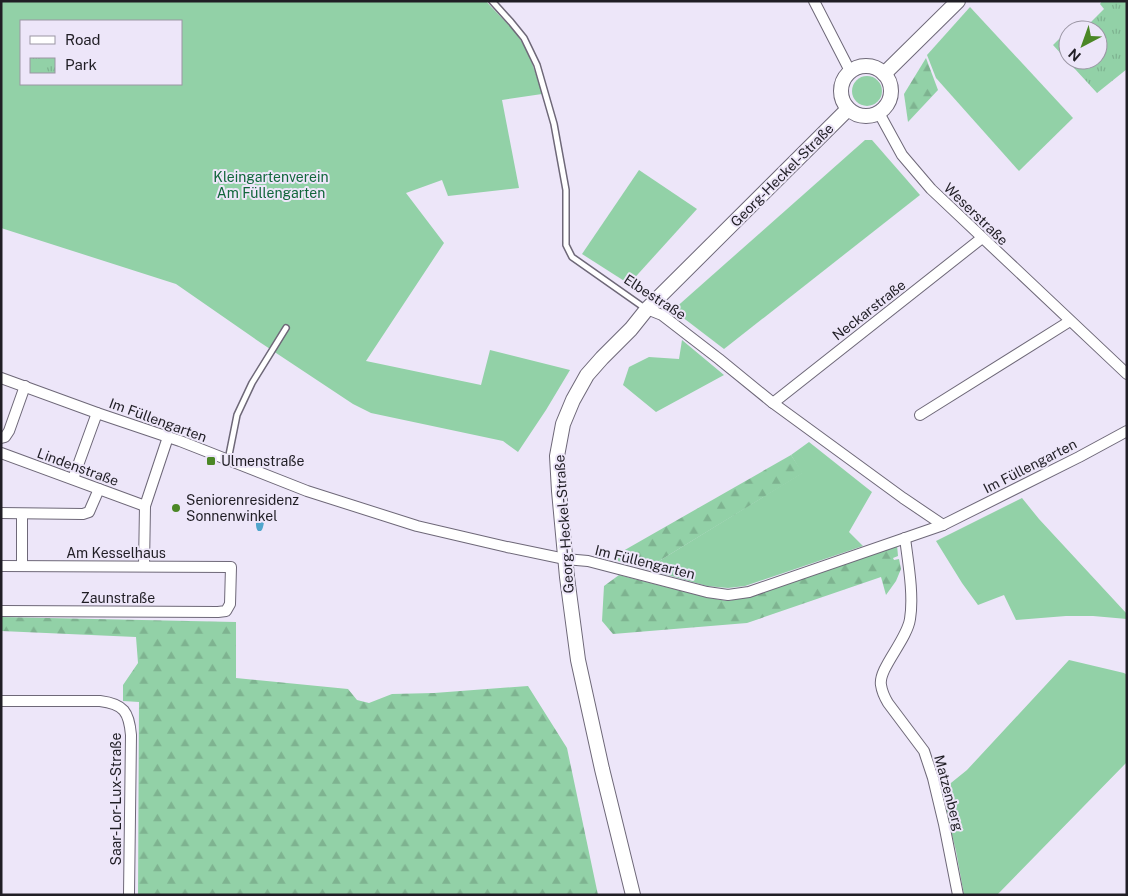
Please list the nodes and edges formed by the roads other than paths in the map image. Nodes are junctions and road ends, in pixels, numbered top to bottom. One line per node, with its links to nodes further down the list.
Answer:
1 (492, 1): 9 (lane, Elbestraße)
2 (814, 1): 4 (street)
3 (958, 1): 5 (street)
4 (850, 71): 5 (street); 6 (street)
5 (884, 74): 7 (street)
6 (848, 109): 7 (street); 9 (street, Georg-Heckel-Straße)
7 (879, 113): 8 (street, Weserstraße)
8 (982, 238): 10 (street, Weserstraße); 15 (street, Neckarstraße)
9 (647, 309): 15 (street, Elbestraße); 30 (street, Georg-Heckel-Straße)
10 (1070, 321): 12 (street, Weserstraße); 17 (street)
11 (286, 328): 22 (lane)
12 (1127, 374)
13 (1, 378): 14 (street, Im Füllengarten)
14 (25, 386): 16 (street, Im Füllengarten); 20 (street)
15 (773, 404): 28 (street, Elbestraße)
16 (97, 413): 19 (street, Im Füllengarten); 23 (street)
17 (920, 415)
18 (1127, 431): 28 (street, Im Füllengarten)
19 (168, 437): 22 (street, Im Füllengarten); 25 (street)
20 (1, 438)
21 (1, 453): 23 (street, Lindenstraße)
22 (228, 460): 30 (street, Im Füllengarten)
23 (73, 479): 24 (street, Lindenstraße)
24 (99, 488): 25 (street, Lindenstraße); 27 (street)
25 (145, 506): 33 (street)
26 (1, 513): 27 (street)
27 (22, 514): 32 (street)
28 (943, 526): 29 (street, Im Füllengarten)
29 (905, 538): 30 (street, Im Füllengarten); 39 (street, Matzenberg)
30 (565, 559): 38 (street, Georg-Heckel-Straße)
31 (1, 566): 32 (street, Am Kesselhaus)
32 (22, 566): 33 (street, Am Kesselhaus)
33 (144, 566): 34 (street, Am Kesselhaus)
34 (230, 604): 35 (street, Zaunstraße)
35 (1, 611)
36 (1, 702): 37 (street, Saar-Lor-Lux-Straße)
37 (129, 895)
38 (633, 895)
39 (958, 895)

